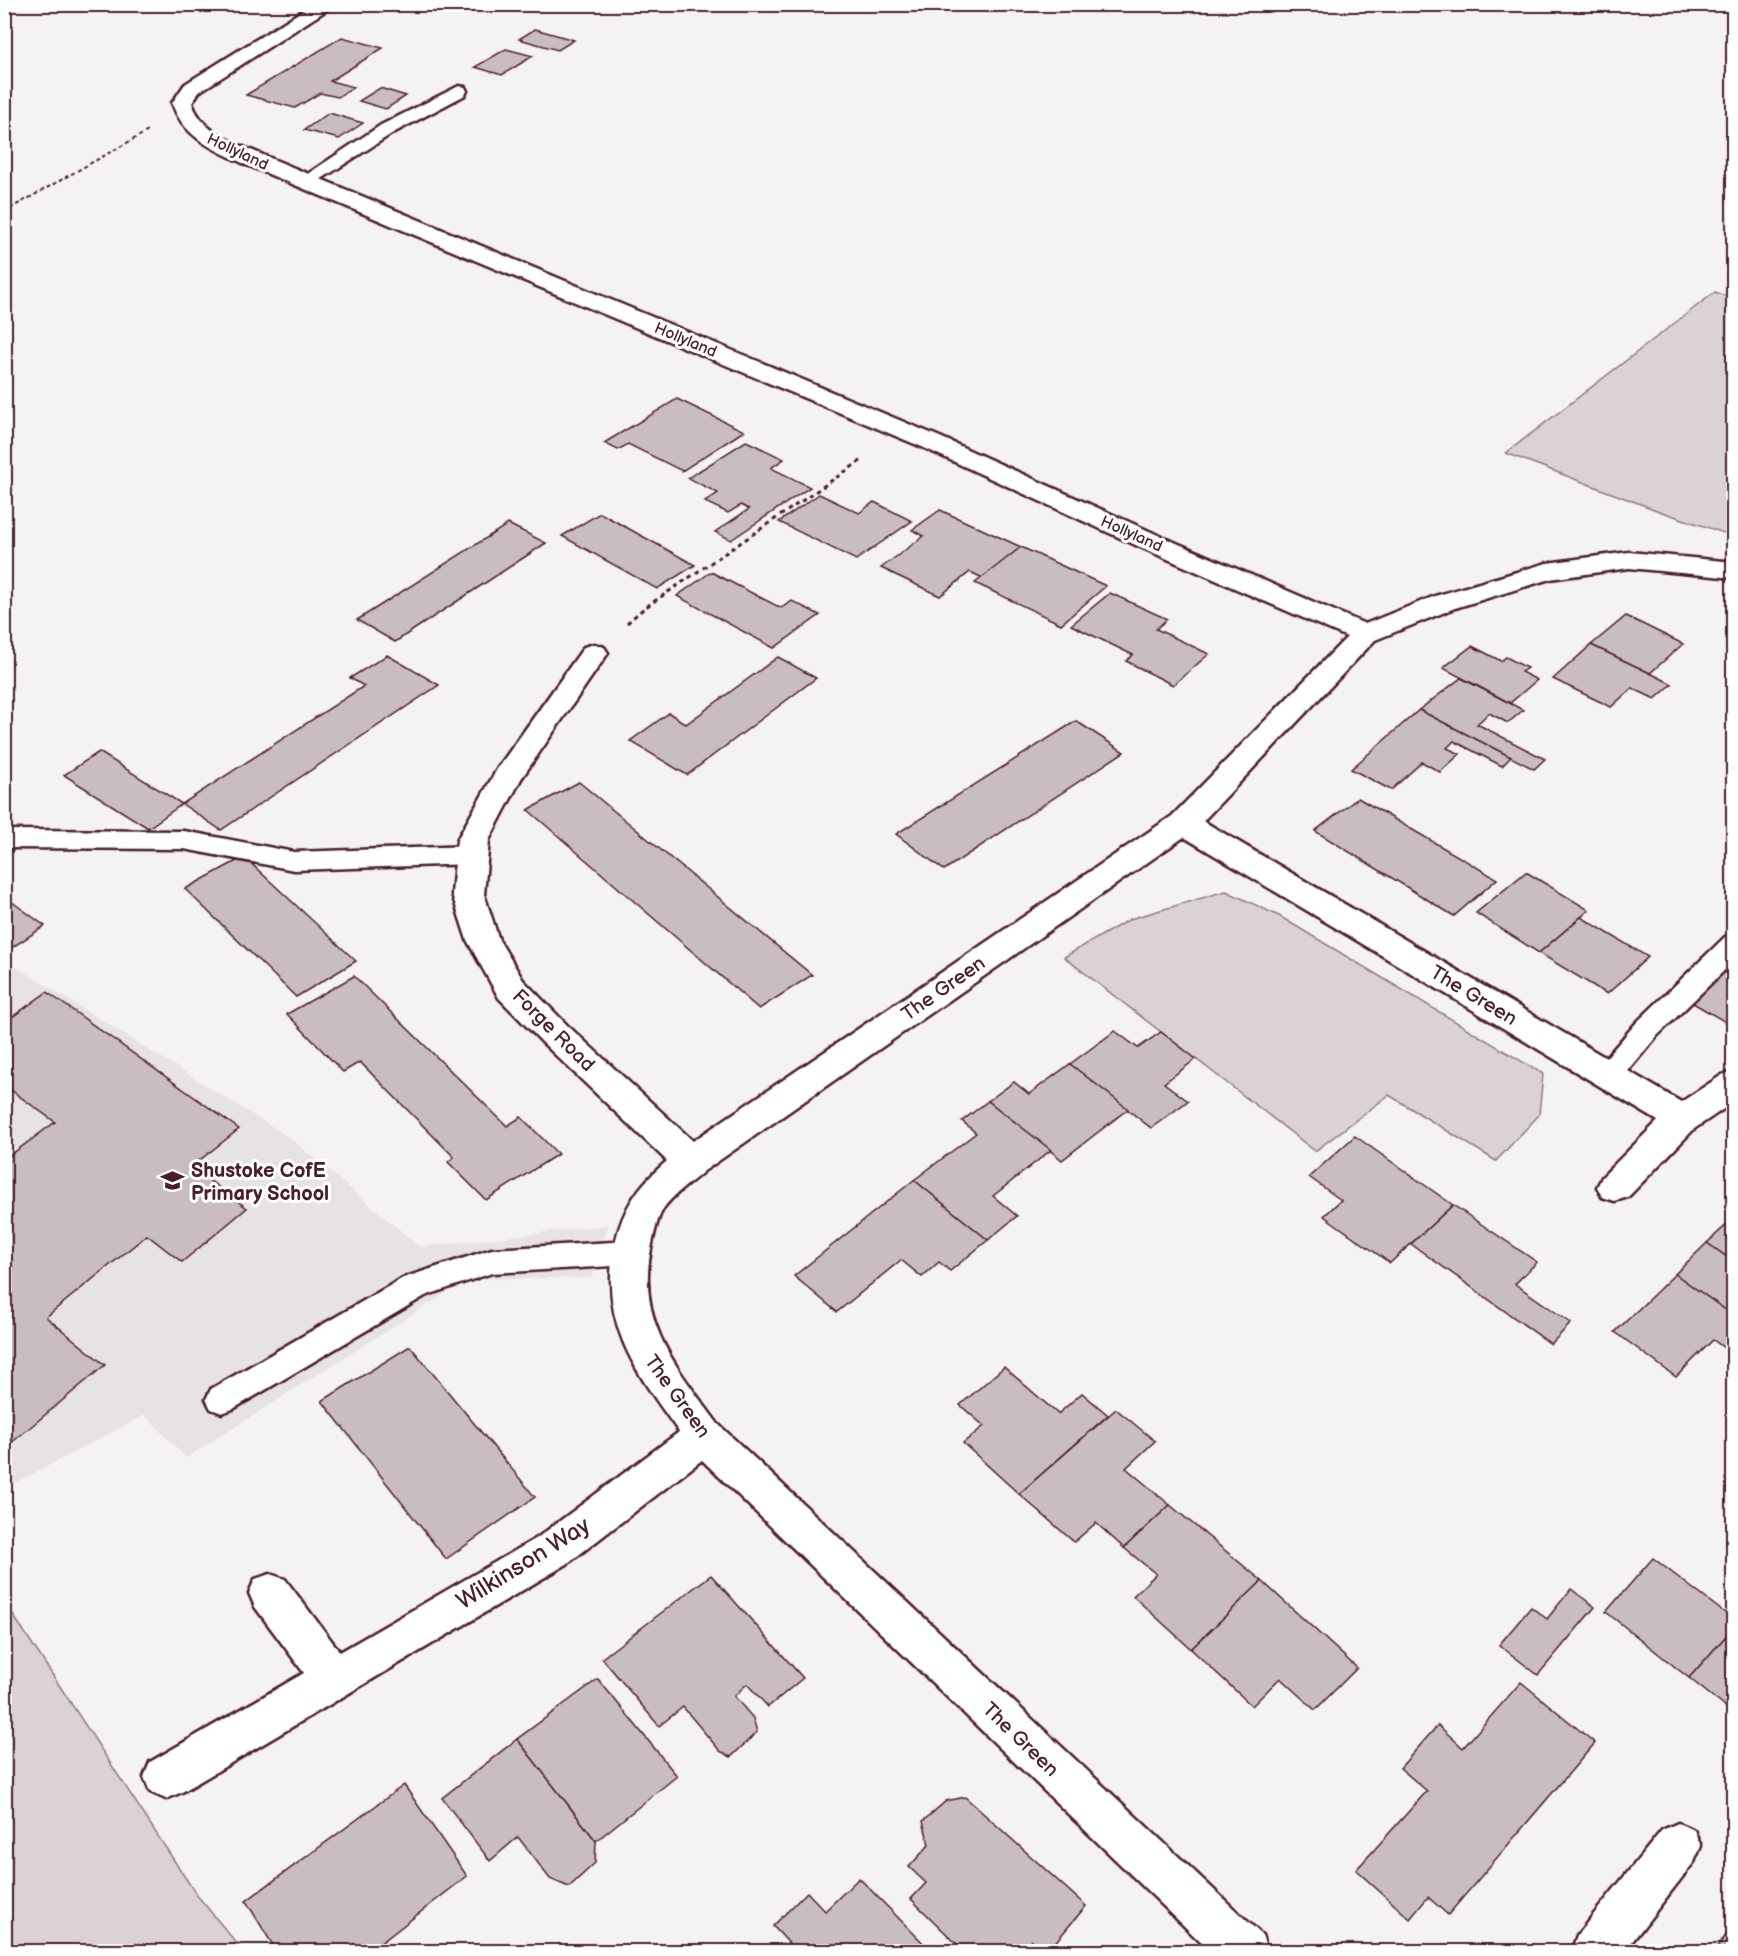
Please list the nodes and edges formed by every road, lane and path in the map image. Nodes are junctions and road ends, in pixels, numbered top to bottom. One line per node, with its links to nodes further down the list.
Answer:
1 (327, 4): 3 (street)
2 (459, 91): 4 (lane)
3 (184, 111): 4 (street, Hollyland); 5 (path)
4 (306, 180): 6 (street, Hollyland)
5 (4, 212)
6 (905, 431): 8 (street, Hollyland); 9 (path)
7 (1734, 570): 8 (street, The Green)
8 (1365, 634): 10 (street, The Green)
9 (594, 653): 12 (street, Forge Road)
10 (1183, 823): 14 (street, The Green); 17 (street, The Green)
11 (4, 839): 12 (lane)
12 (472, 855): 17 (street, Forge Road)
13 (1734, 944): 14 (lane)
14 (1608, 1075): 16 (street, The Green)
15 (1734, 1084): 16 (street)
16 (1682, 1119): 18 (street)
17 (692, 1161): 19 (street, The Green)
18 (1615, 1187)
19 (630, 1253): 20 (lane); 21 (street, The Green)
20 (222, 1399)
21 (704, 1436): 23 (street, Wilkinson Way); 26 (street, The Green)
22 (270, 1593): 23 (street)
23 (333, 1678): 24 (street, Wilkinson Way)
24 (166, 1777)
25 (1678, 1846): 27 (street)
26 (1236, 1949)
27 (1594, 1952)

